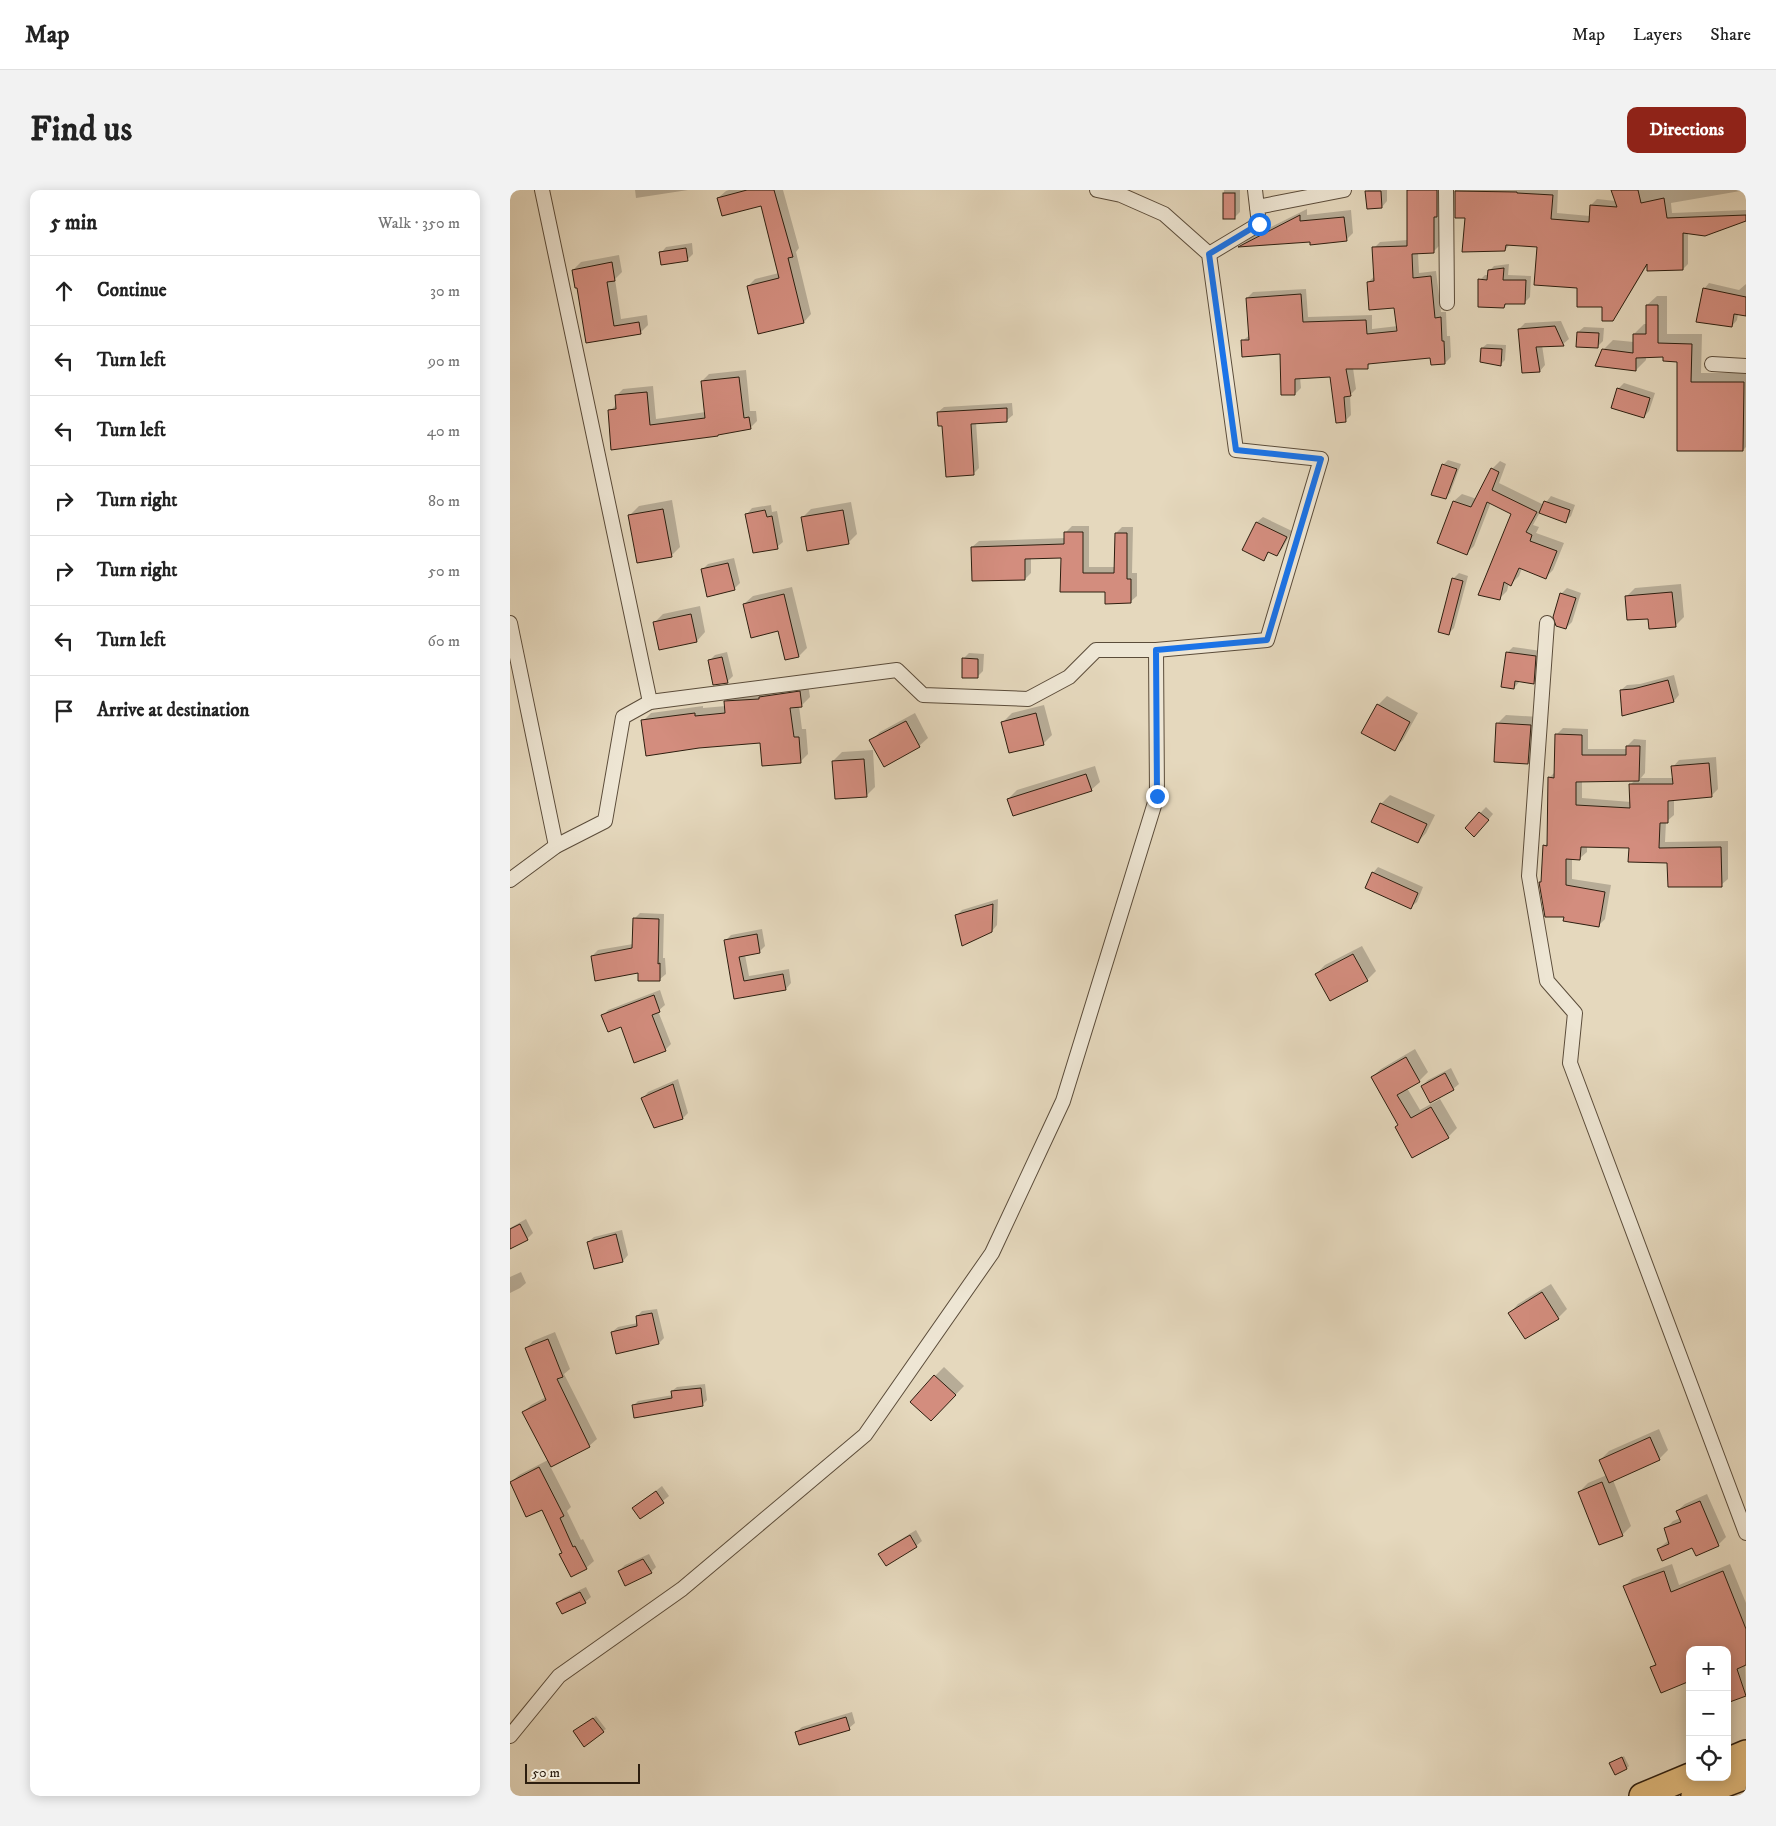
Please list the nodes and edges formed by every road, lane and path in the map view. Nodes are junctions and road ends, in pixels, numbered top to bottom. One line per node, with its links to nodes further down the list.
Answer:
1 (542, 190): 14 (street)
2 (1098, 190): 7 (street)
3 (1255, 190): 6 (street)
4 (1344, 190): 6 (street)
5 (1446, 190): 8 (street)
6 (1257, 206): 7 (street)
7 (1209, 254): 13 (street)
8 (1447, 303)
9 (1712, 364): 10 (street)
10 (1746, 366)
11 (510, 623): 15 (street)
12 (1547, 623): 17 (street)
13 (1156, 650): 14 (street); 18 (street)
14 (650, 702): 15 (street)
15 (556, 846): 16 (street)
16 (510, 880)
17 (1746, 1533)
18 (510, 1736)
19 (1746, 1753): 20 (highway)
20 (1731, 1759)
21 (1746, 1776): 24 (highway)
22 (1686, 1778): 23 (highway)
23 (1642, 1796)
24 (1694, 1796)

